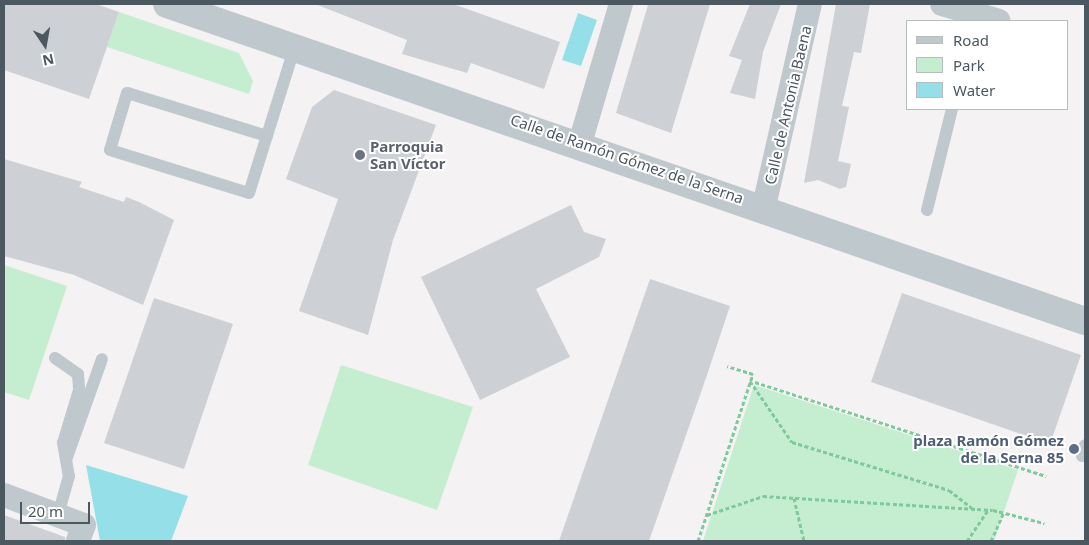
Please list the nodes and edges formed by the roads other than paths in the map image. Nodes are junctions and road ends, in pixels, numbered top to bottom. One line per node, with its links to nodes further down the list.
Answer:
1 (167, 4): 6 (street, Calle de Ramón Gómez de la Serna)
2 (621, 4): 9 (street)
3 (810, 4): 10 (street, Calle de Antonia Baena)
4 (942, 4): 5 (street)
5 (983, 15)
6 (295, 46): 8 (lane); 9 (street, Calle de Ramón Gómez de la Serna)
7 (952, 110): 11 (lane)
8 (266, 136): 8 (lane)
9 (580, 143): 10 (street, Calle de Ramón Gómez de la Serna)
10 (764, 206): 12 (street, Calle de Ramón Gómez de la Serna)
11 (927, 210)
12 (1085, 321)
13 (55, 358): 15 (lane)
14 (102, 359): 15 (lane)
15 (66, 462): 17 (lane)
16 (4, 496): 17 (street)
17 (58, 515): 18 (street)
18 (78, 541)

